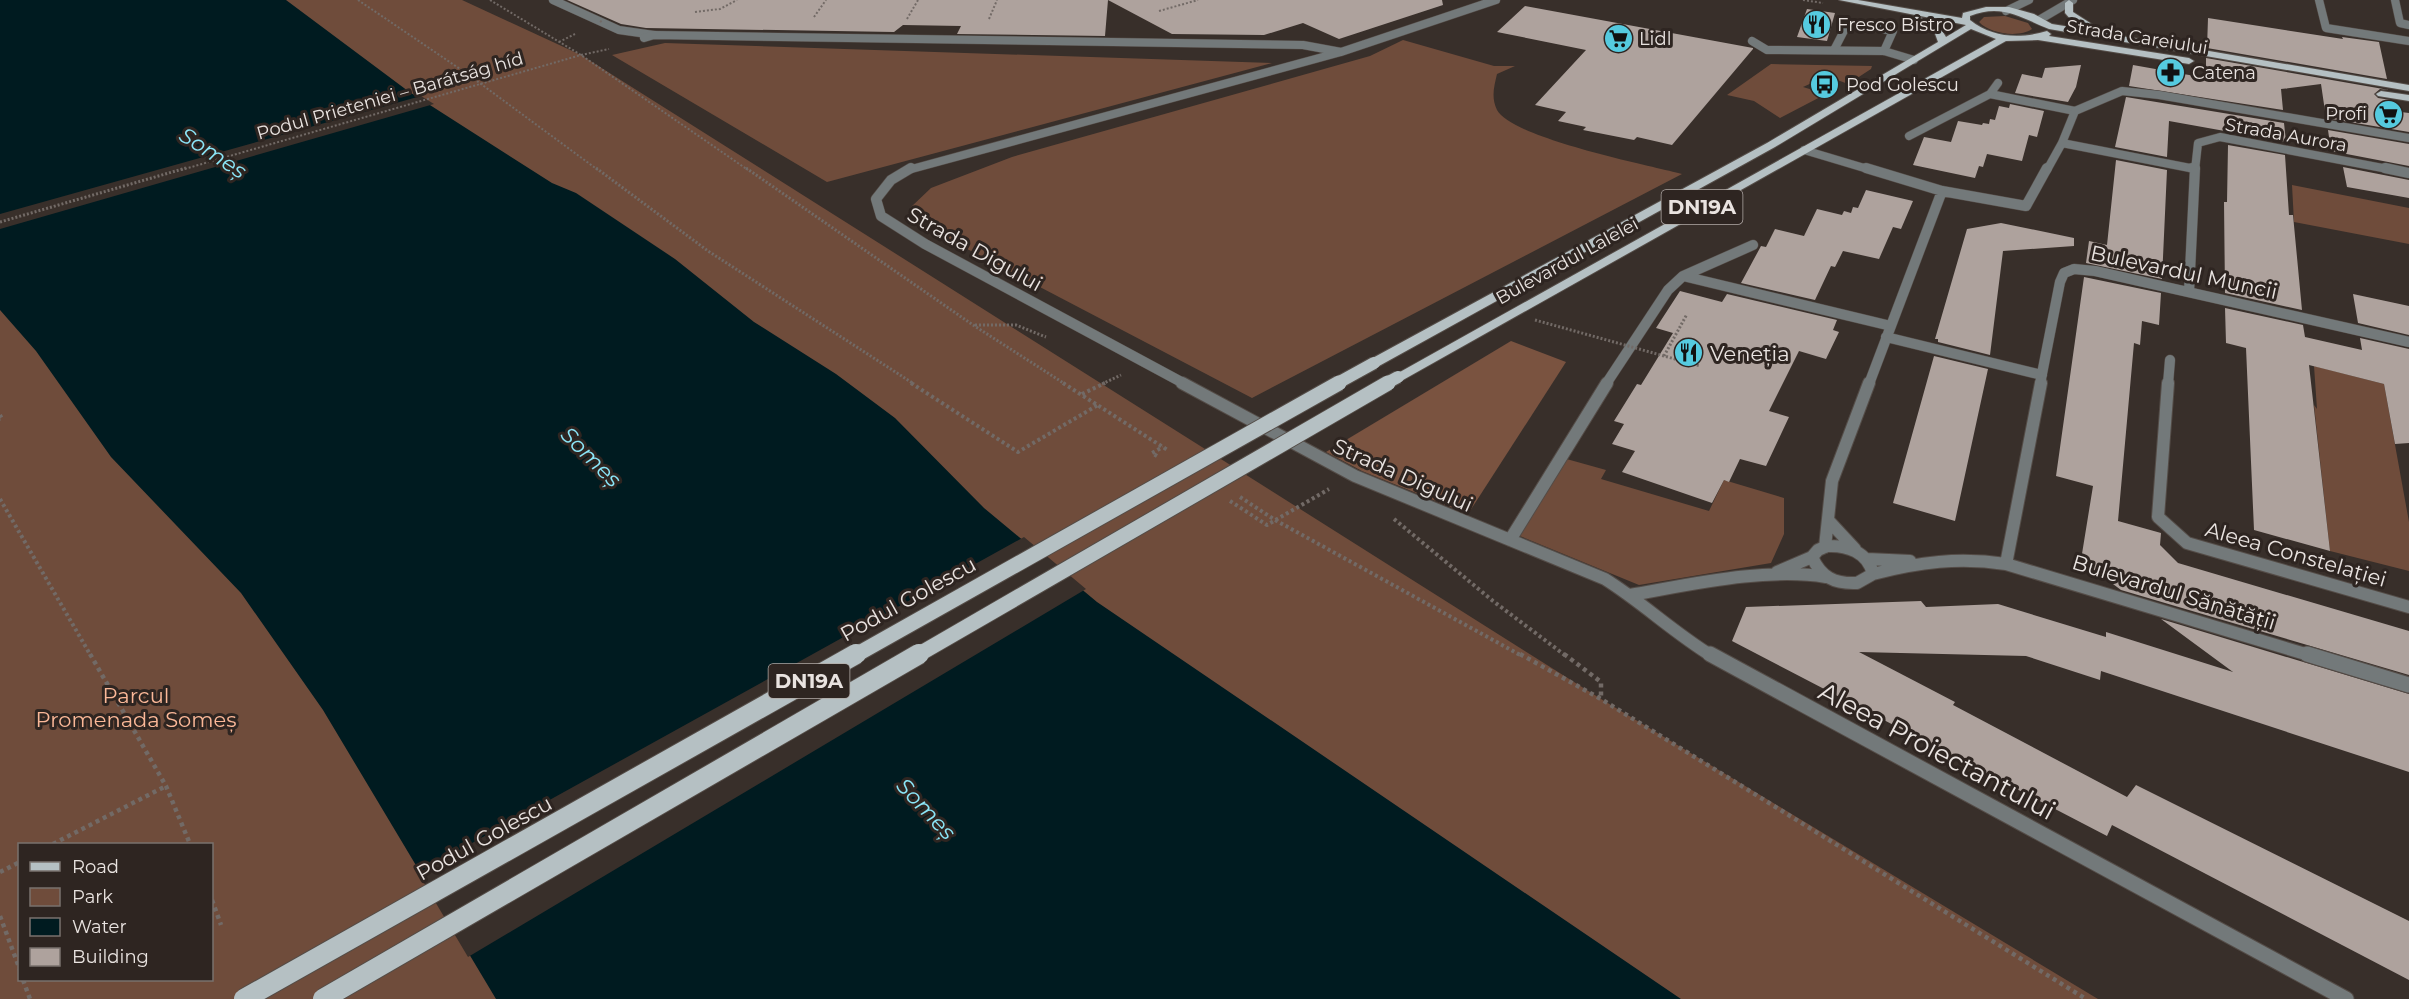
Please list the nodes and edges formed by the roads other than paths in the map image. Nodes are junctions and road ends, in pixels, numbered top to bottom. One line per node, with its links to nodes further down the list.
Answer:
1 (553, 0): 15 (street)
2 (1496, 0): 25 (street, Strada Digului)
3 (1843, 0): 8 (main road)
4 (2029, 0): 9 (street)
5 (2319, 0): 21 (street)
6 (2395, 0): 13 (street)
7 (2071, 1): 11 (street); 20 (main road)
8 (1887, 4): 10 (main road); 12 (main road); 22 (main road)
9 (2006, 11): 10 (main road); 11 (main road)
10 (1971, 12): 12 (main road)
11 (2039, 20): 14 (main road)
12 (1969, 24): 16 (main road, Strada Careiului); 22 (main road, Bulevardul Lalelei / DN19A)
13 (2409, 25)
14 (2049, 26): 18 (main road); 20 (main road, Strada Careiului)
15 (654, 35): 17 (street, Strada Digului); 25 (street, Strada Digului)
16 (2006, 37): 18 (main road, Strada Careiului); 37 (main road, Bulevardul Lalelei / DN19A)
17 (644, 38)
18 (2038, 38): 27 (main road, Strada Careiului)
19 (1752, 41): 23 (street)
20 (2133, 41): 30 (main road, Strada Careiului)
21 (2409, 41)
22 (1943, 42): 26 (main road, Bulevardul Lalelei / DN19A)
23 (1834, 50): 24 (street); 24 (street)
24 (1884, 51): 26 (street)
25 (1341, 52): 51 (street, Strada Digului)
26 (1914, 60): 48 (main road, Bulevardul Lalelei / DN19A)
27 (2205, 64)
28 (2261, 74): 32 (main road)
29 (1998, 83): 31 (street)
30 (2409, 88)
31 (1990, 94): 33 (street); 34 (street)
32 (2409, 98)
33 (2075, 111): 35 (street); 36 (street)
34 (1909, 136)
35 (2409, 138)
36 (2062, 144): 38 (street); 40 (street)
37 (1804, 150): 40 (street); 64 (main road, Bulevardul Lalelei / DN19A, bridge)
38 (2195, 169): 39 (street, Strada Aurora); 43 (street, Strada Aurora)
39 (2409, 173)
40 (1942, 191): 44 (street)
41 (1753, 244): 42 (street)
42 (1683, 276): 44 (street); 51 (street)
43 (2189, 292): 46 (street, Bulevardul Muncii); 49 (street, Bulevardul Muncii)
44 (1891, 326): 45 (street)
45 (1886, 337): 49 (street); 50 (street)
46 (2409, 342)
47 (2170, 360): 61 (street, Aleea Constelației)
48 (1374, 363): 63 (main road, Podul Golescu / DN19A, bridge)
49 (2042, 375): 56 (street, Bulevardul Muncii)
50 (1828, 520): 52 (street); 53 (street)
51 (1510, 540): 60 (street, Aleea Proiectantului)
52 (1825, 547): 53 (street, Bulevardul Sănătății); 54 (street)
53 (1862, 556): 55 (street, Bulevardul Sănătății); 58 (street)
54 (1812, 557): 57 (street); 59 (street)
55 (1923, 561): 56 (street, Bulevardul Sănătății); 58 (street, Bulevardul Sănătății)
56 (2006, 564): 62 (street, Bulevardul Sănătății)
57 (1773, 574): 59 (street); 60 (street)
58 (1873, 574): 59 (street, Bulevardul Sănătății)
59 (1826, 577)
60 (1630, 595): 65 (street, Aleea Proiectantului)
61 (2409, 607)
62 (2409, 685)
63 (244, 999)
64 (323, 999)
65 (2346, 999)

